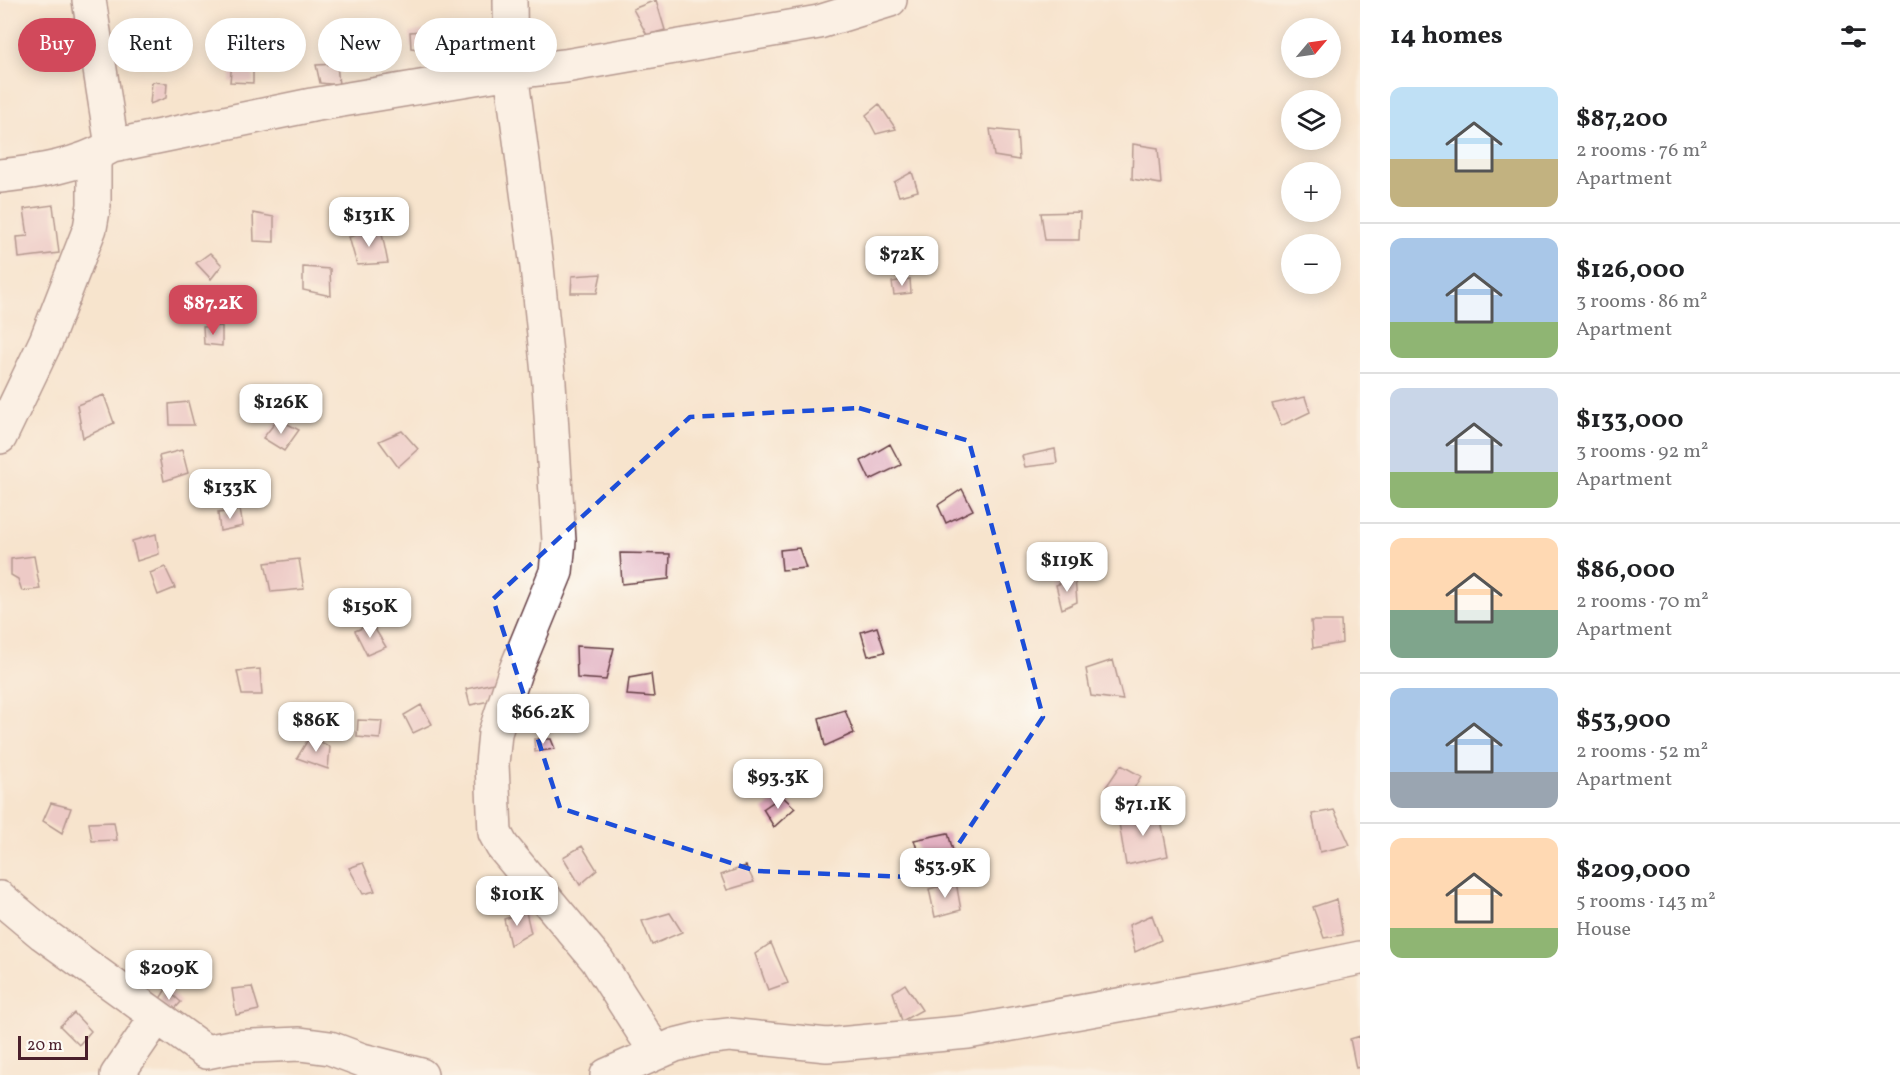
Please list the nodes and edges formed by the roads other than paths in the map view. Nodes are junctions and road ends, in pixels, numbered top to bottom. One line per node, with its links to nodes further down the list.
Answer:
1 (89, 0): 7 (street)
2 (510, 0): 4 (street)
3 (890, 0): 5 (street)
4 (510, 18)
5 (557, 66)
6 (511, 72): 7 (street); 13 (street)
7 (103, 152): 8 (street); 9 (street)
8 (0, 176)
9 (0, 437)
10 (0, 897): 12 (street)
11 (1360, 958): 13 (street)
12 (157, 1017): 14 (street); 15 (street)
13 (656, 1053): 17 (street)
14 (216, 1064): 16 (street)
15 (117, 1075)
16 (421, 1075)
17 (608, 1075)

